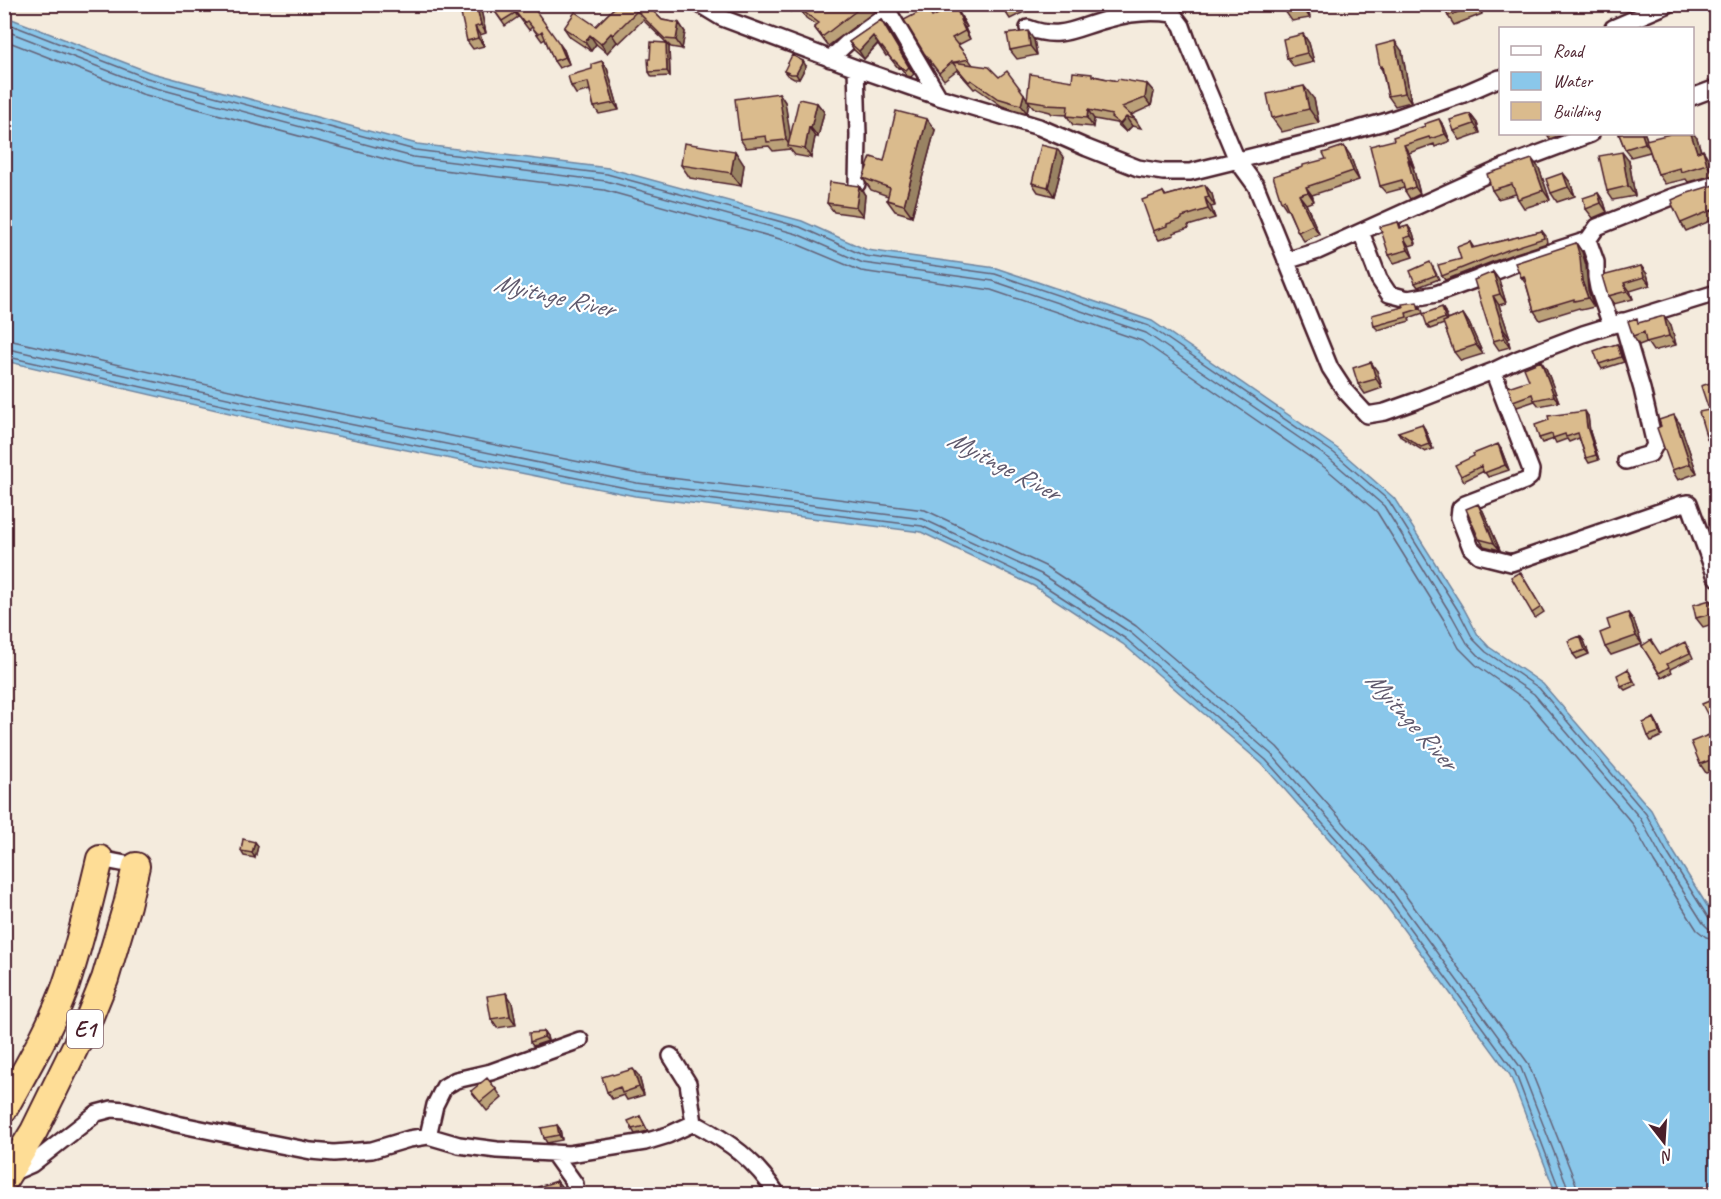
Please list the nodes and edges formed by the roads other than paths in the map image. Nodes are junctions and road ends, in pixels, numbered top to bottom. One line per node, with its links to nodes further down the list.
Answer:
1 (699, 4): 6 (street)
2 (1669, 4): 4 (street)
3 (886, 9): 6 (street); 11 (street)
4 (1615, 27)
5 (1028, 28): 13 (street)
6 (830, 58): 7 (street)
7 (856, 68): 11 (street); 14 (street)
8 (1499, 78): 13 (street)
9 (1716, 88): 10 (street)
10 (1694, 96)
11 (939, 97): 13 (street)
12 (1588, 135): 16 (street)
13 (1237, 160): 18 (street)
14 (857, 184)
15 (1716, 184): 17 (street)
16 (1361, 232): 17 (street); 18 (street)
17 (1588, 240): 20 (street)
18 (1286, 261): 21 (street)
19 (1716, 293): 20 (street)
20 (1616, 323): 21 (street); 22 (street)
21 (1493, 371): 23 (street)
22 (1626, 461)
23 (1716, 577)
24 (100, 860): 25 (street); 28 (highway, E1)
25 (136, 866): 32 (highway, E1)
26 (580, 1040): 30 (street)
27 (671, 1056): 29 (street)
28 (4, 1109)
29 (694, 1123): 31 (street); 34 (street)
30 (428, 1136): 31 (street); 32 (street)
31 (553, 1153): 33 (street)
32 (5, 1178)
33 (573, 1194)
34 (777, 1194)

